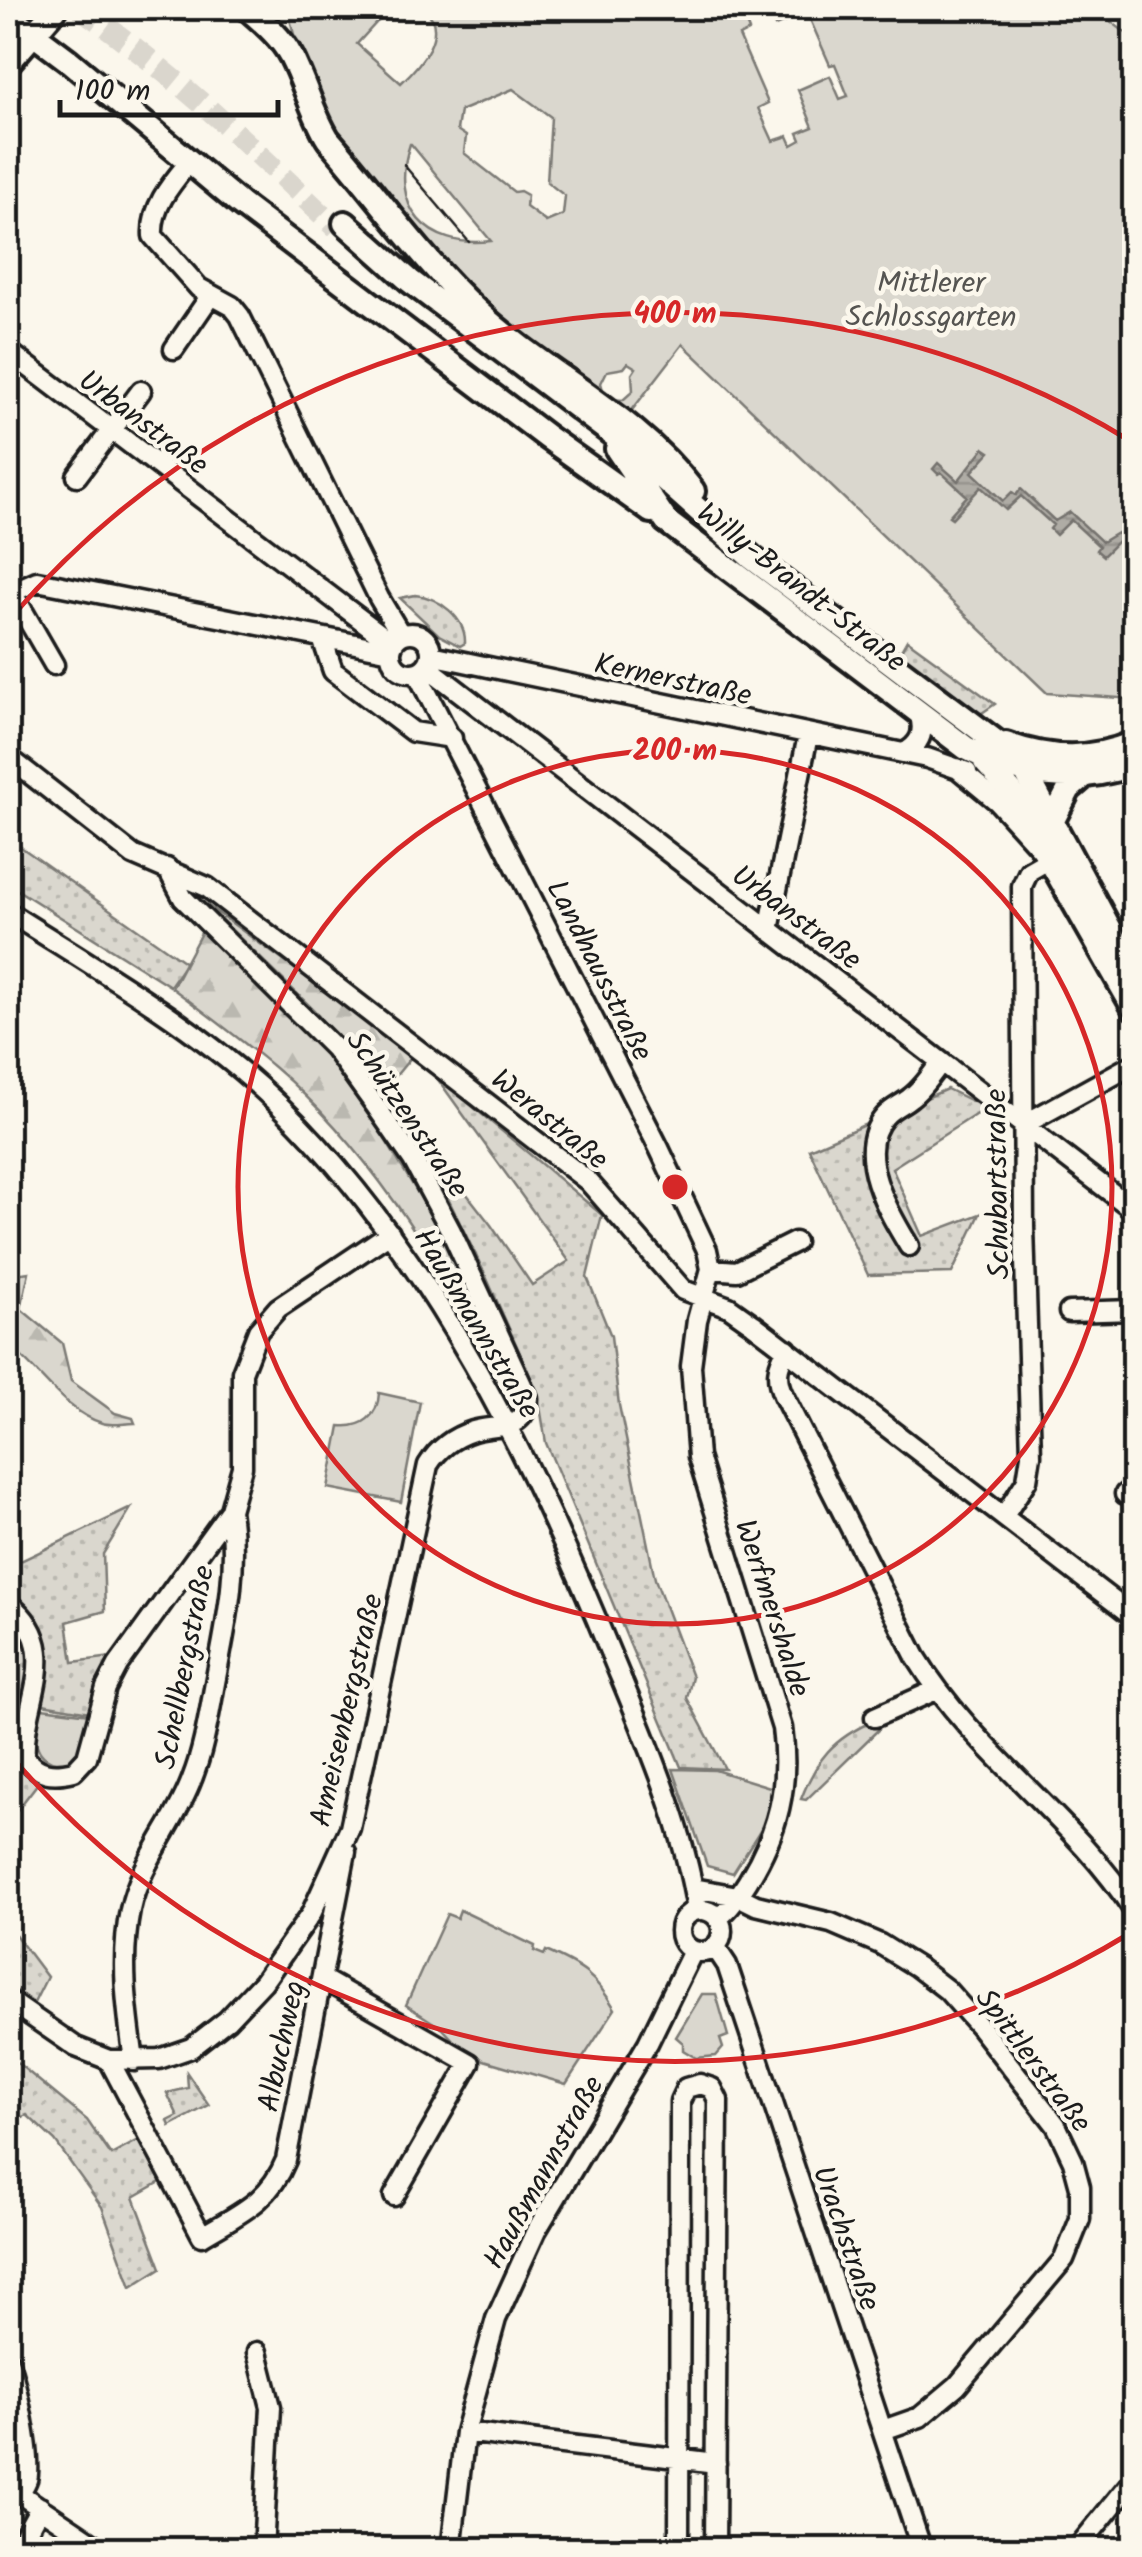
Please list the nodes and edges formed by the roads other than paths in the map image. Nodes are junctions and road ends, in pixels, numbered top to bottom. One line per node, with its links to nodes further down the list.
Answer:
1 (246, 8): 10 (main road)
2 (54, 9): 3 (main road); 5 (main road)
3 (22, 21): 4 (main road); 5 (main road)
4 (11, 59): 5 (main road)
5 (68, 60): 6 (main road)
6 (190, 161): 7 (street); 15 (main road)
7 (211, 295): 8 (street); 19 (street)
8 (174, 348)
9 (8, 351): 13 (street, Urbanstraße)
10 (528, 352): 12 (main road); 16 (main road)
11 (142, 391): 13 (street)
12 (565, 400): 15 (main road, Willy-Brandt-Straße); 16 (main road, Willy-Brandt-Straße)
13 (110, 432): 14 (street); 19 (street, Urbanstraße)
14 (77, 476)
15 (666, 522): 22 (main road, Willy-Brandt-Straße)
16 (725, 534): 25 (main road, Willy-Brandt-Straße)
17 (10, 593): 18 (street); 20 (street)
18 (322, 638): 19 (street); 24 (street)
19 (395, 643): 21 (street); 21 (street)
20 (54, 665)
21 (425, 665): 23 (street, Kernerstraße); 24 (street, Landhausstraße); 36 (street, Urbanstraße)
22 (920, 716): 27 (street); 29 (main road, Willy-Brandt-Straße)
23 (808, 734): 27 (street, Kernerstraße); 36 (street)
24 (452, 738): 47 (street, Landhausstraße)
25 (993, 738): 26 (main road); 32 (main road)
26 (1134, 743)
27 (904, 753): 29 (street, Kernerstraße)
28 (8, 757): 34 (street, Werastraße)
29 (962, 758): 32 (main road, Willy-Brandt-Straße); 33 (street, Kernerstraße)
30 (1134, 764): 31 (main road)
31 (1084, 777): 32 (main road); 33 (main road)
32 (1018, 782): 33 (main road); 33 (main road)
33 (1050, 835): 37 (main road); 39 (main road); 42 (street, Schubartstraße)
34 (167, 868): 48 (street, Werastraße); 52 (street, Schützenstraße)
35 (8, 912): 44 (street, Haußmannstraße)
36 (769, 930): 40 (street, Urbanstraße)
37 (1127, 940): 38 (main road)
38 (1134, 974)
39 (1134, 1008)
40 (942, 1062): 42 (street, Urbanstraße); 46 (street)
41 (1134, 1064): 42 (street)
42 (1024, 1125): 43 (street, Urbanstraße); 54 (street, Schubartstraße)
43 (1134, 1210)
44 (390, 1233): 52 (street, Haußmannstraße); 53 (street)
45 (795, 1242): 47 (street)
46 (909, 1246)
47 (711, 1268): 48 (street)
48 (703, 1299): 51 (street, Werastraße); 61 (street, Werfmershalde)
49 (1134, 1310): 50 (street)
50 (1068, 1312)
51 (787, 1349): 54 (street, Werastraße); 57 (street)
52 (510, 1426): 59 (street, Ameisenbergstraße); 60 (street, Haußmannstraße)
53 (230, 1510): 55 (street); 70 (street, Schellbergstraße)
54 (1004, 1516): 56 (street, Werastraße)
55 (8, 1602)
56 (1134, 1617)
57 (936, 1690): 58 (street); 63 (street)
58 (876, 1717)
59 (350, 1828): 67 (street, Albuchweg); 70 (street, Ameisenbergstraße)
60 (692, 1888): 61 (street, Spittlerstraße); 62 (street, Haußmannstraße)
61 (738, 1896): 64 (street, Werfmershalde); 76 (street, Spittlerstraße)
62 (697, 1910): 64 (street); 66 (street)
63 (1134, 1911)
64 (718, 1918): 65 (street)
65 (715, 1947): 66 (street); 76 (street, Urachstraße)
66 (692, 1950): 77 (street, Haußmannstraße)
67 (324, 1980): 69 (street, Albuchweg); 71 (street)
68 (8, 2000): 69 (street, Ameisenbergstraße)
69 (109, 2060): 70 (street, Ameisenbergstraße)
70 (134, 2060)
71 (394, 2196)
72 (681, 2274): 73 (street); 73 (street); 78 (street)
73 (716, 2274): 79 (street)
74 (257, 2352): 85 (street)
75 (8, 2360): 81 (street)
76 (883, 2430): 89 (street, Urachstraße)
77 (465, 2432): 78 (street); 86 (street, Haußmannstraße)
78 (680, 2459): 79 (street); 87 (street)
79 (716, 2462): 88 (street)
80 (1133, 2482): 90 (street)
81 (13, 2490): 82 (street)
82 (40, 2507): 83 (street); 84 (street)
83 (25, 2550)
84 (102, 2550)
85 (263, 2550)
86 (452, 2550)
87 (680, 2550)
88 (715, 2550)
89 (922, 2550)
90 (1076, 2550)

